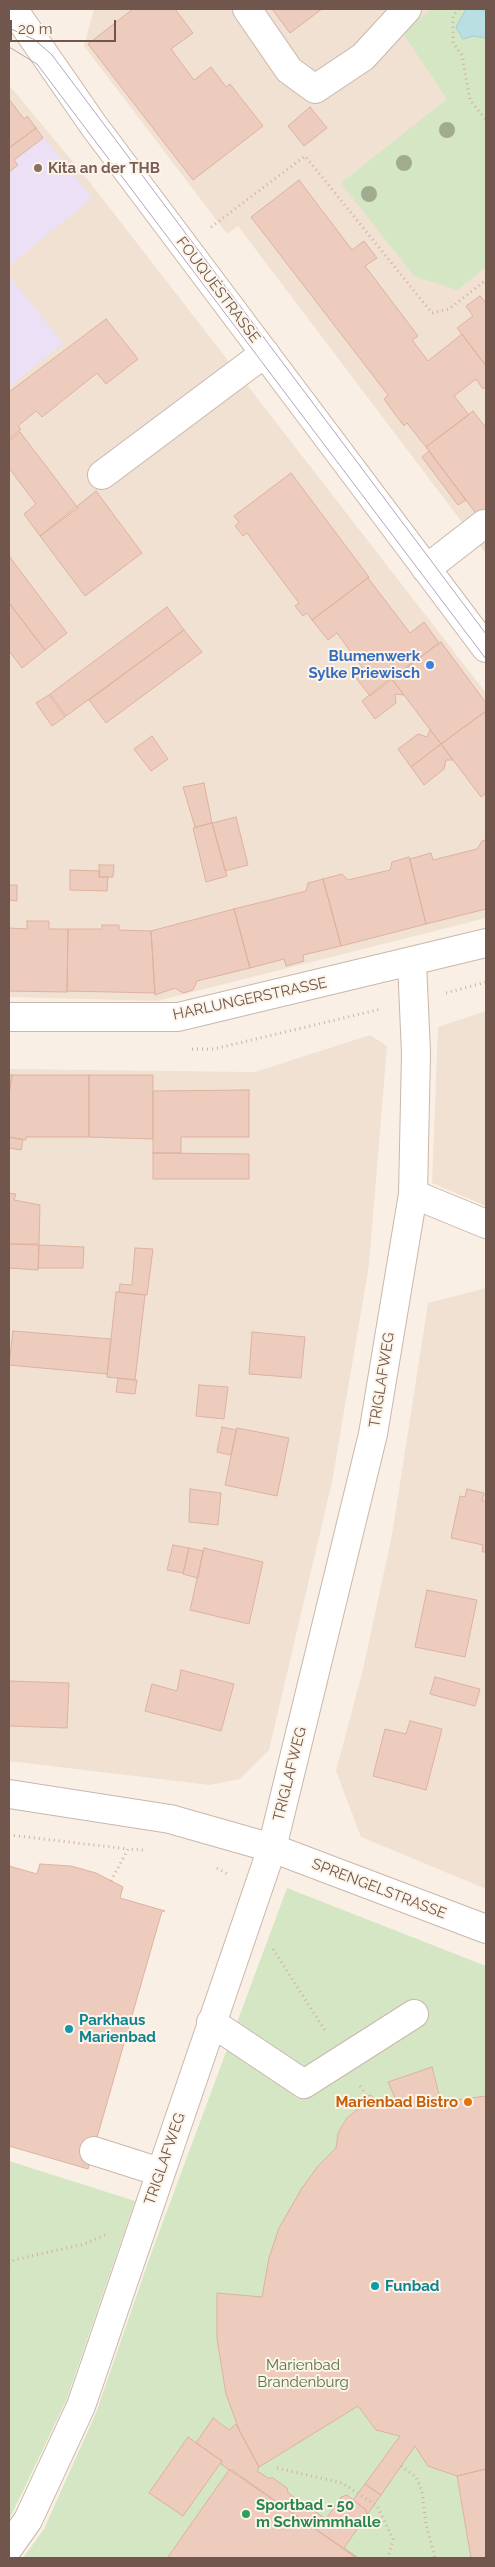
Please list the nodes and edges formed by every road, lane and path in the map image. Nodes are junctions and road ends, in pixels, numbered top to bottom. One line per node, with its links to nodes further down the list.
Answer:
1 (13, 9): 6 (street, FOUQUÉSTRASSE)
2 (247, 9): 3 (street)
3 (408, 9)
4 (459, 9): 5 (path)
5 (486, 120)
6 (185, 247): 7 (path); 8 (street, FOUQUÉSTRASSE)
7 (486, 280)
8 (265, 353): 9 (street); 11 (street, FOUQUÉSTRASSE)
9 (102, 476)
10 (484, 524): 11 (street)
11 (426, 569): 12 (street, FOUQUÉSTRASSE)
12 (486, 648)
13 (486, 943): 14 (street, HARLUNGERSTRASSE)
14 (412, 962): 16 (street, TRIGLAFWEG); 17 (street, HARLUNGERSTRASSE)
15 (486, 982): 16 (path)
16 (414, 1001): 18 (street, TRIGLAFWEG)
17 (9, 1016)
18 (413, 1194): 19 (street); 22 (street, TRIGLAFWEG)
19 (486, 1224)
20 (9, 1794): 22 (street, SPRENGELSTRASSE)
21 (9, 1835): 23 (path)
22 (272, 1848): 24 (street, SPRENGELSTRASSE); 26 (street, TRIGLAFWEG)
23 (128, 1849)
24 (486, 1929)
25 (414, 2014): 26 (street)
26 (211, 2022): 28 (street, TRIGLAFWEG)
27 (94, 2151): 28 (street)
28 (160, 2172): 29 (street, TRIGLAFWEG)
29 (144, 2216): 30 (path); 33 (street, TRIGLAFWEG)
30 (9, 2264)
31 (401, 2466): 35 (path)
32 (277, 2468): 34 (path)
33 (9, 2547)
34 (388, 2558)
35 (435, 2558)

